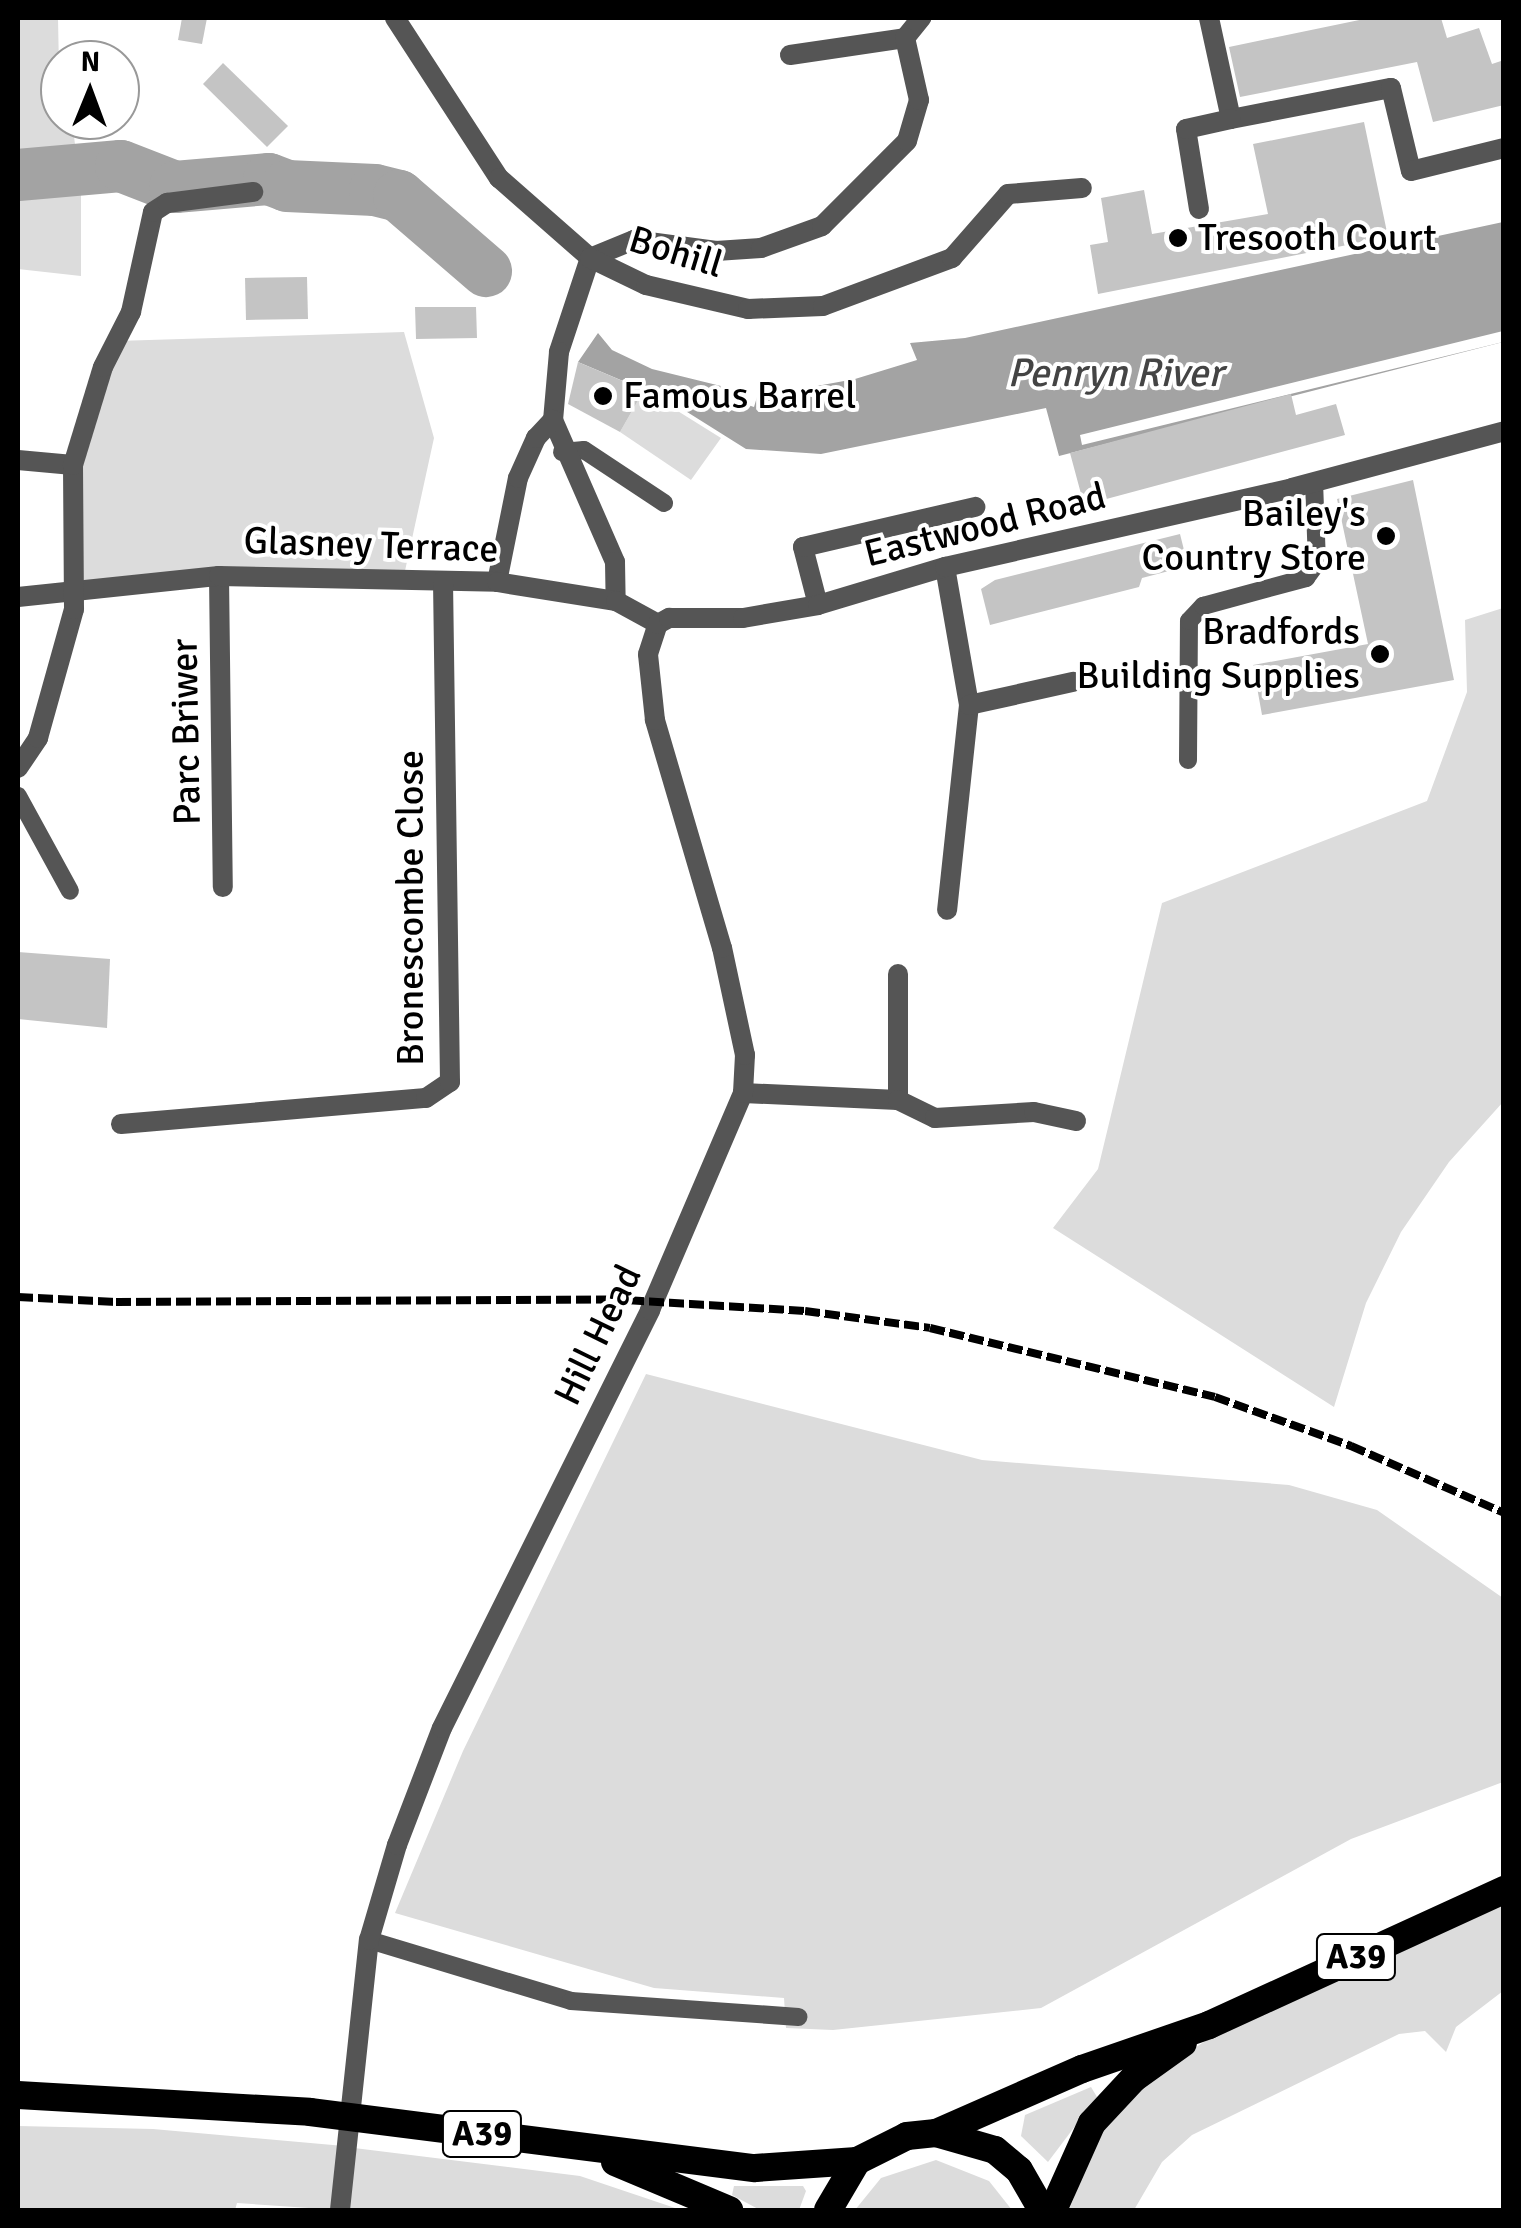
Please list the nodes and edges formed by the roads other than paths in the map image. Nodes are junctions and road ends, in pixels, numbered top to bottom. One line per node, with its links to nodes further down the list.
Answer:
1 (395, 18): 11 (street)
2 (920, 18): 4 (street)
3 (1209, 18): 6 (street)
4 (904, 38): 5 (street); 11 (street, Bohill)
5 (790, 55)
6 (1231, 119): 7 (street); 10 (street)
7 (1504, 148)
8 (1082, 188): 11 (street, Bohill)
9 (253, 192): 16 (street)
10 (1198, 209)
11 (590, 258): 12 (street)
12 (553, 420): 14 (street); 23 (street)
13 (1504, 431): 17 (street, Eastwood Road)
14 (562, 452): 18 (lane); 26 (street)
15 (18, 460): 16 (street)
16 (73, 466): 24 (street)
17 (1314, 482): 20 (street, Eastwood Road); 31 (lane)
18 (664, 503)
19 (974, 507): 27 (street)
20 (945, 567): 27 (street, Eastwood Road); 30 (street)
21 (219, 576): 22 (street, Glasney Terrace); 24 (street, Glasney Terrace); 34 (street, Parc Briwer)
22 (443, 582): 23 (street, Glasney Terrace); 41 (street, Bronescombe Close)
23 (497, 582): 26 (street, Glasney Terrace)
24 (75, 592): 25 (street, Glasney Terrace); 32 (street)
25 (18, 597)
26 (616, 601): 28 (street, Glasney Terrace)
27 (818, 605): 28 (street, Eastwood Road)
28 (658, 624): 38 (street, Hill Head)
29 (1074, 682): 30 (street)
30 (969, 705): 36 (street)
31 (1188, 760)
32 (18, 768)
33 (18, 796): 35 (lane)
34 (223, 887)
35 (70, 891)
36 (946, 910)
37 (898, 974): 39 (street)
38 (743, 1093): 39 (street); 43 (street, Hill Head)
39 (898, 1100): 40 (street)
40 (1076, 1121)
41 (120, 1124)
42 (1504, 1890): 45 (highway, A39)
43 (369, 1940): 44 (lane); 50 (street, Hill Head)
44 (798, 2017)
45 (1209, 2025): 47 (highway, A39); 54 (highway, A39)
46 (25, 2094): 48 (highway, A39)
47 (936, 2133): 49 (highway, A39); 53 (highway)
48 (577, 2147): 49 (highway, A39); 51 (highway, A39)
49 (857, 2161): 52 (highway)
50 (340, 2210)
51 (729, 2210)
52 (828, 2210)
53 (1042, 2210)
54 (1053, 2210)

